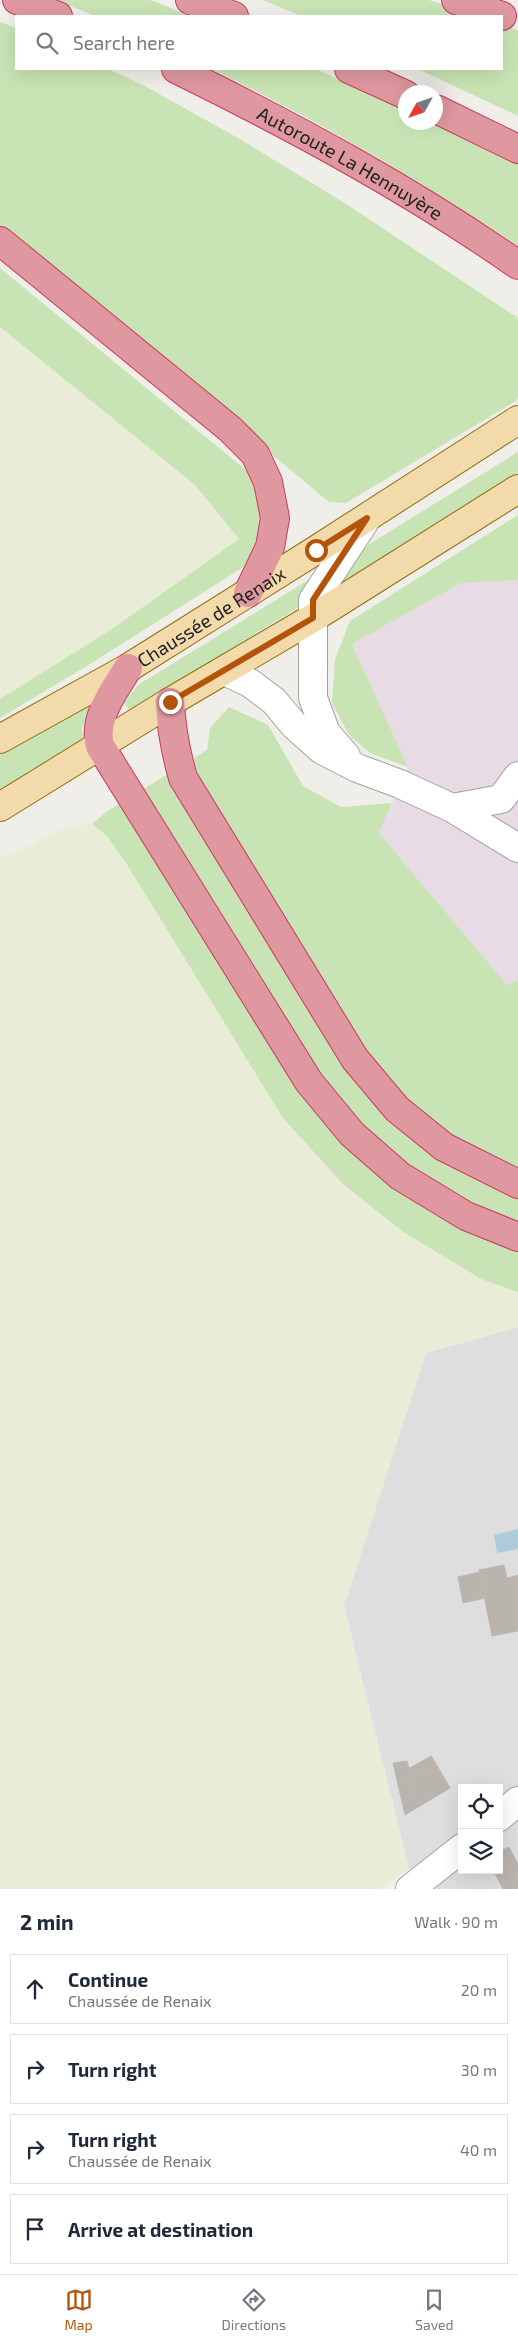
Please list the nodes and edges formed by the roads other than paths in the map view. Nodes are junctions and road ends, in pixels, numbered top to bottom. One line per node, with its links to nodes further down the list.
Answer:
1 (17, 0): 4 (highway)
2 (190, 0): 5 (highway)
3 (456, 0): 6 (highway)
4 (55, 15)
5 (231, 15)
6 (499, 15)
7 (503, 16): 8 (highway)
8 (518, 23)
9 (178, 70): 15 (highway, Autoroute La Hennuyère)
10 (351, 70): 11 (highway)
11 (398, 91)
12 (443, 113): 13 (highway)
13 (518, 149)
14 (0, 241): 19 (highway)
15 (518, 265)
16 (518, 420): 18 (main road, Chaussée de Renaix)
17 (518, 489): 20 (main road)
18 (367, 518): 19 (main road, Chaussée de Renaix); 20 (street)
19 (248, 593): 21 (main road, Chaussée de Renaix)
20 (313, 618): 22 (main road); 26 (street)
21 (128, 668): 24 (main road, Chaussée de Renaix); 25 (highway)
22 (224, 671): 23 (main road); 26 (street)
23 (170, 702): 25 (main road); 31 (highway)
24 (0, 740)
25 (100, 746): 28 (main road); 32 (highway)
26 (356, 768): 29 (street)
27 (518, 776): 29 (street)
28 (0, 807)
29 (452, 808): 30 (street)
30 (518, 848)
31 (518, 1184)
32 (518, 1237)
33 (518, 1801): 34 (street)
34 (503, 1813)
35 (458, 1851): 36 (street)
36 (410, 1889)

